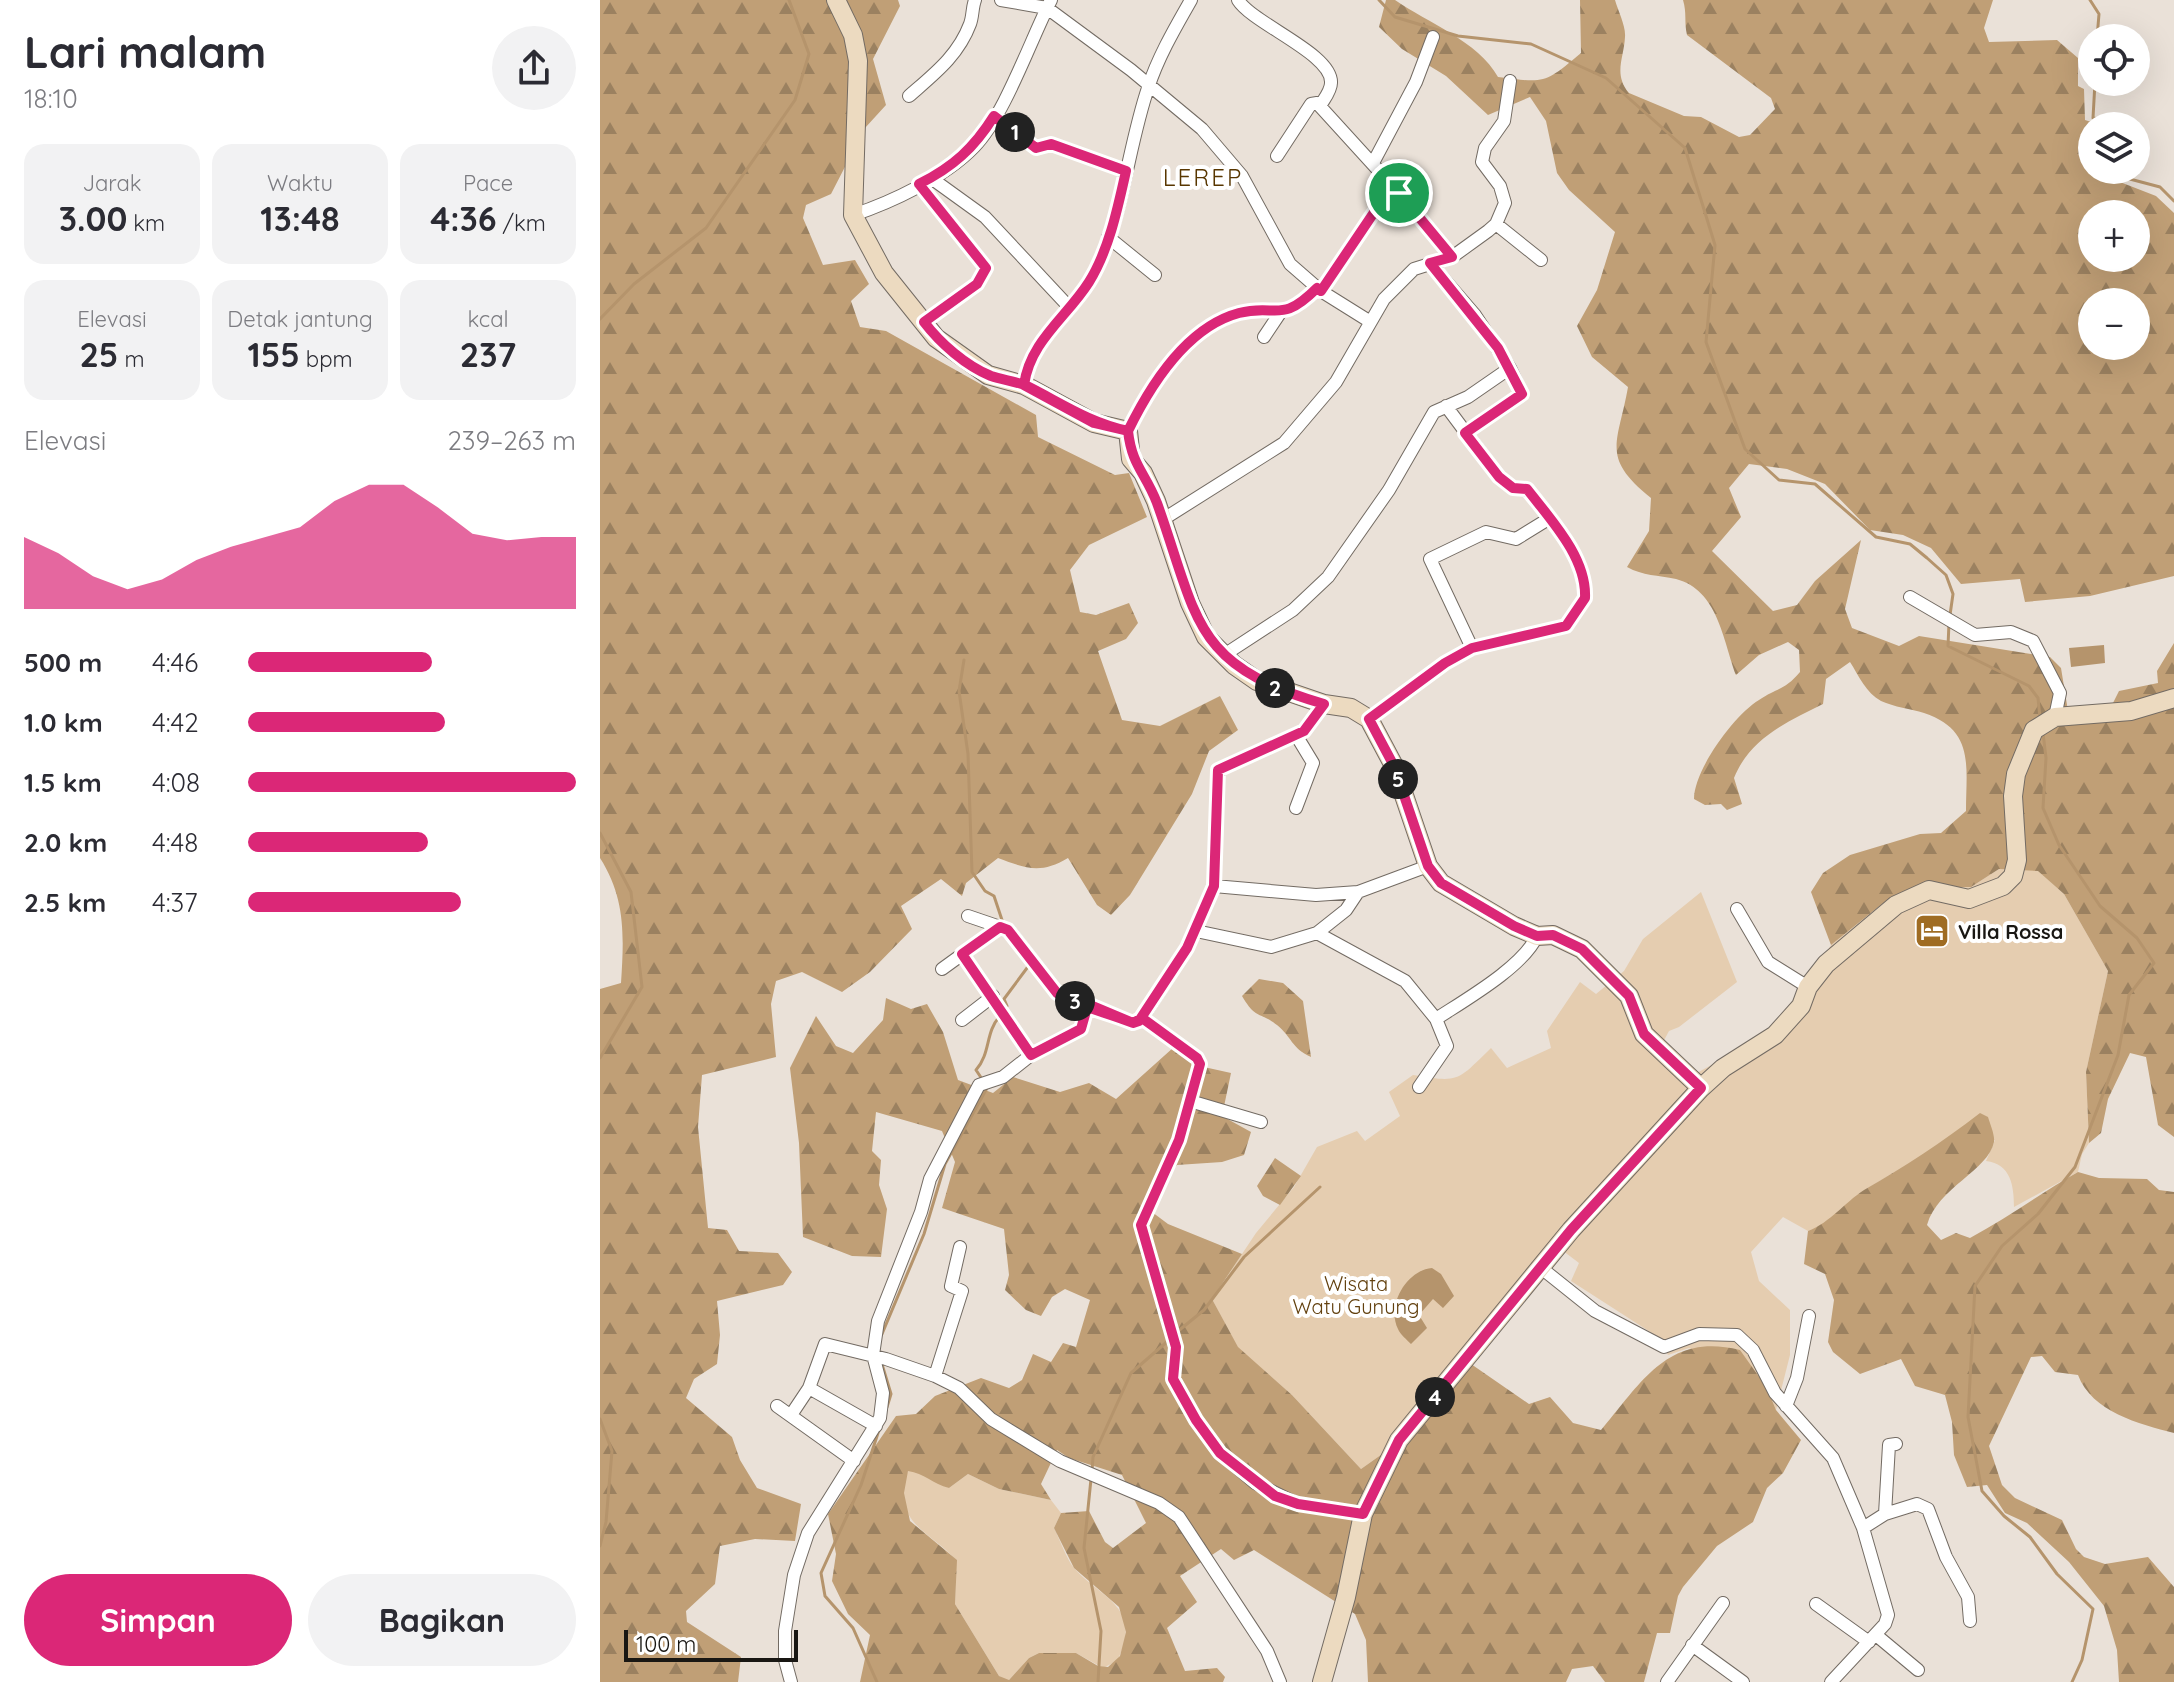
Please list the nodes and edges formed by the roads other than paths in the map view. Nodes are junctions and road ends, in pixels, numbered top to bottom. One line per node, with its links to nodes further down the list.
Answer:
1 (836, 0): 18 (street)
2 (975, 0): 10 (street)
3 (1001, 0): 6 (street)
4 (1191, 0): 9 (street)
5 (1238, 0): 11 (street)
6 (1049, 4): 9 (street); 12 (street)
7 (1433, 37): 14 (street)
8 (1510, 81): 19 (street)
9 (1148, 87): 15 (street); 25 (street)
10 (909, 96)
11 (1320, 106): 13 (street); 14 (street)
12 (994, 116): 15 (street); 16 (street)
13 (1277, 156)
14 (1373, 163): 17 (street)
15 (1126, 171): 20 (street)
16 (925, 181): 18 (street); 26 (street); 29 (street)
17 (1399, 193): 21 (street); 25 (street)
18 (853, 215): 29 (street)
19 (1496, 224): 21 (street); 22 (street)
20 (1108, 237): 24 (street); 26 (street)
21 (1452, 257): 23 (street)
22 (1541, 260)
23 (1430, 263): 28 (street); 31 (street)
24 (1155, 275)
25 (1319, 290): 27 (street); 28 (street)
26 (1070, 308): 32 (street)
27 (1280, 313): 30 (street); 34 (street)
28 (1369, 321): 37 (street)
29 (924, 322): 32 (street)
30 (1264, 337)
31 (1510, 368): 33 (street); 35 (street)
32 (1024, 385): 34 (street)
33 (1446, 406): 35 (street); 40 (street)
34 (1128, 431): 37 (street)
35 (1465, 433): 36 (street)
36 (1550, 518): 39 (street); 39 (street)
37 (1162, 520): 40 (street)
38 (1910, 597): 44 (street)
39 (1472, 648): 43 (street)
40 (1224, 655): 42 (street)
41 (2174, 698): 44 (street)
42 (1324, 704): 43 (street); 45 (street)
43 (1369, 719): 47 (street)
44 (2045, 723): 58 (street)
45 (1296, 735): 46 (street); 48 (street)
46 (1296, 808)
47 (1428, 866): 49 (street); 55 (street)
48 (1214, 886): 49 (street); 53 (street)
49 (1358, 892): 54 (street)
50 (1737, 909): 58 (street)
51 (968, 916): 52 (street)
52 (1004, 929): 56 (street); 60 (street)
53 (1196, 931): 54 (street); 61 (street)
54 (1317, 933): 62 (street)
55 (1537, 936): 62 (street); 66 (street)
56 (962, 954): 57 (street); 59 (street)
57 (942, 969)
58 (1808, 987): 66 (street)
59 (997, 1001): 63 (street); 64 (street)
60 (1088, 1004): 61 (street); 64 (street)
61 (1142, 1018): 67 (street)
62 (1436, 1019): 65 (street)
63 (962, 1020)
64 (1031, 1055): 72 (street)
65 (1419, 1087)
66 (1701, 1088): 70 (street)
67 (1190, 1101): 68 (street); 81 (street)
68 (1261, 1122)
69 (960, 1247): 73 (street)
70 (1540, 1267): 76 (street); 81 (street)
71 (1809, 1316): 76 (street)
72 (879, 1357): 73 (street); 74 (street); 78 (street)
73 (935, 1376): 91 (street)
74 (809, 1388): 77 (street); 78 (street)
75 (777, 1406): 77 (street)
76 (1786, 1406): 83 (street)
77 (791, 1415): 80 (street)
78 (876, 1426): 80 (street)
79 (1896, 1444): 82 (street)
80 (854, 1461): 90 (street)
81 (1363, 1514): 92 (street)
82 (1885, 1514): 83 (street); 86 (street)
83 (1863, 1528): 87 (street)
84 (1723, 1603): 88 (street)
85 (1816, 1604): 87 (street)
86 (1970, 1621)
87 (1873, 1638): 89 (street); 95 (street)
88 (1692, 1645): 93 (street); 94 (street)
89 (1918, 1670)
90 (791, 1682)
91 (1280, 1682)
92 (1322, 1682)
93 (1667, 1682)
94 (1743, 1682)
95 (1831, 1682)

